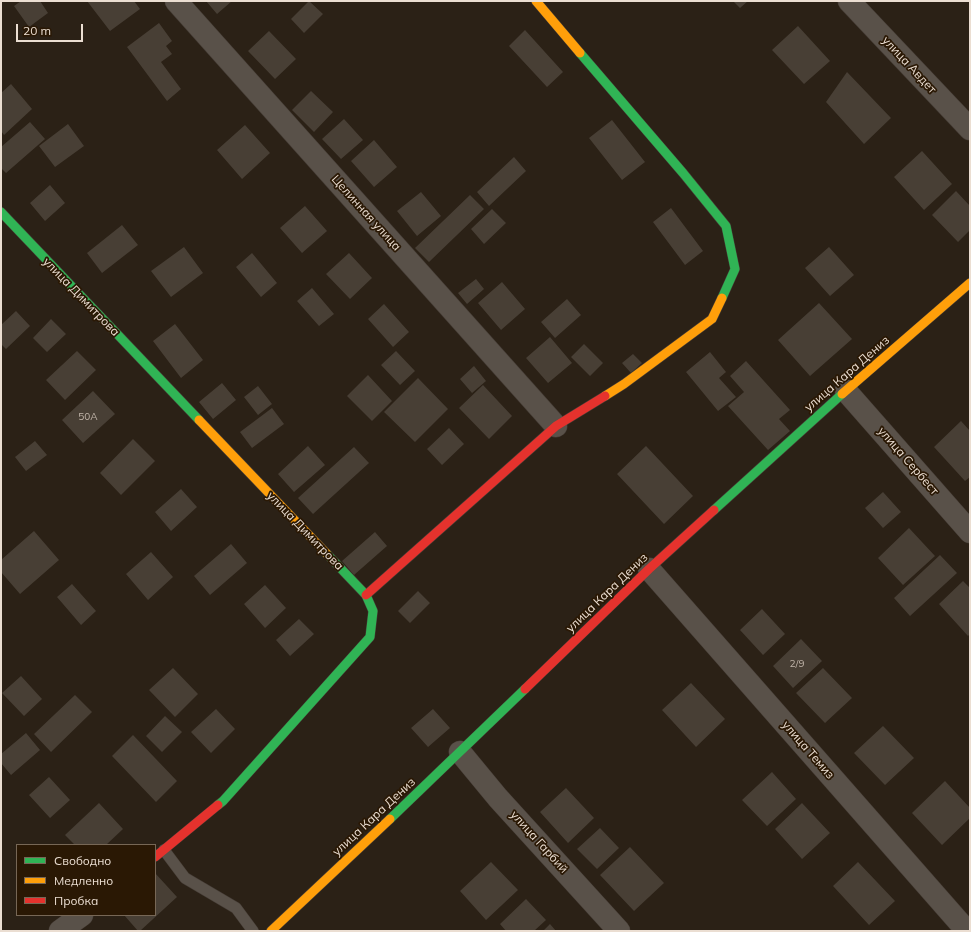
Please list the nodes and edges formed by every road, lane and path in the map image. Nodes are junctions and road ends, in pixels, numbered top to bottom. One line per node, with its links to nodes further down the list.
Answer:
1 (176, 1): 8 (street, Целинная улица)
2 (536, 1): 8 (street)
3 (849, 1): 4 (street, улица Авдет)
4 (970, 129)
5 (1, 212): 11 (street, улица Димитрова)
6 (970, 283): 7 (street, улица Кара Дениз)
7 (846, 391): 9 (street, улица Сербест); 10 (street, улица Кара Дениз)
8 (556, 426): 11 (street)
9 (970, 532)
10 (649, 569): 12 (street, улица Кара Дениз); 20 (street, улица Темиз)
11 (366, 595): 13 (street, улица Димитрова)
12 (460, 752): 18 (street, улица Кара Дениз); 19 (street, улица Гарбий)
13 (164, 850): 14 (street, улица Димитрова); 17 (lane)
14 (156, 857)
15 (81, 916): 16 (street)
16 (60, 931)
17 (253, 931)
18 (271, 931)
19 (619, 931)
20 (966, 931)

